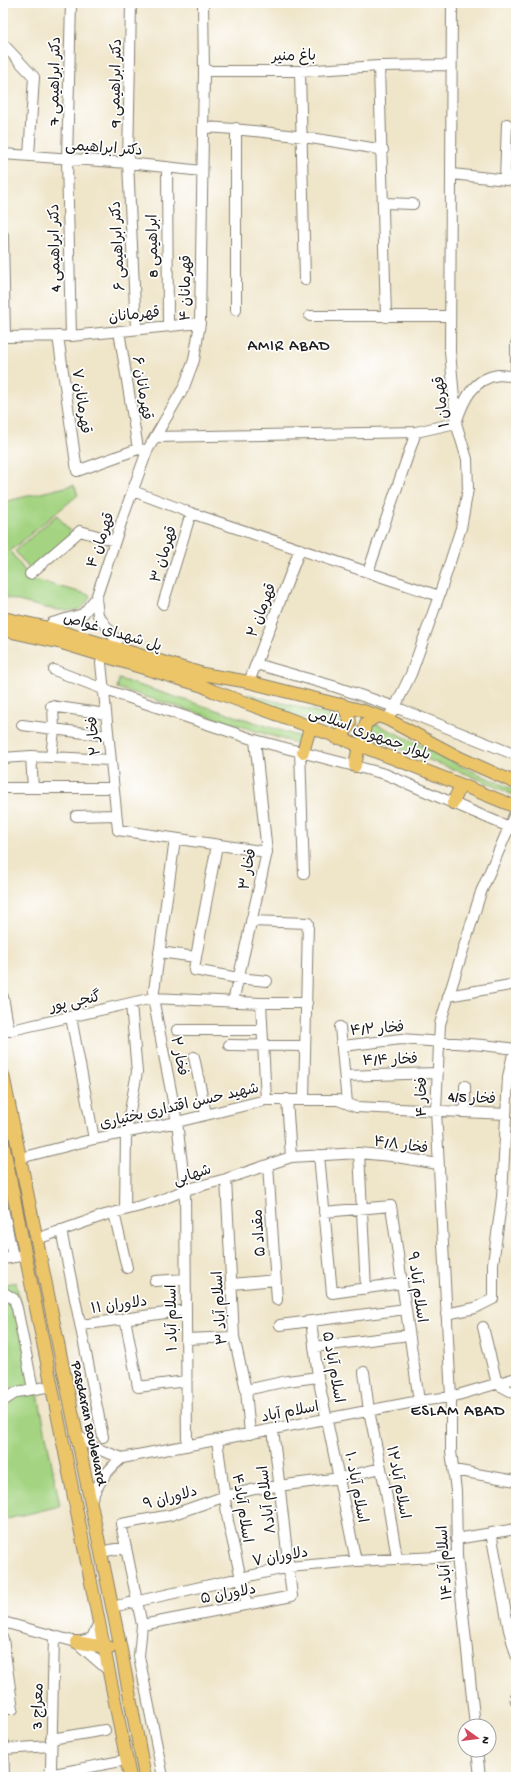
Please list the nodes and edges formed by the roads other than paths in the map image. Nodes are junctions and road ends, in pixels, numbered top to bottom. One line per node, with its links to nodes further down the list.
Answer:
1 (71, 3): 17 (street, دکتر ابراهیمی 7)
2 (131, 3): 18 (street, دکتر ابراهیمی 9)
3 (203, 3): 8 (street)
4 (452, 3): 6 (street, قهرمان ۱)
5 (3, 44): 16 (street)
6 (451, 65): 7 (street, باغ منیر); 21 (street, قهرمان ۱)
7 (379, 66): 9 (street, باغ منیر); 14 (street)
8 (204, 71): 9 (street, باغ منیر); 11 (street, قهرمانان ۴)
9 (300, 71): 13 (street)
10 (507, 124): 22 (street)
11 (203, 127): 12 (street); 20 (street, قهرمانان ۴)
12 (236, 128): 13 (street); 28 (street)
13 (303, 135): 14 (street); 27 (street)
14 (383, 150): 24 (street)
15 (3, 154): 16 (street, دکتر ابراهیمی)
16 (30, 156): 17 (street, دکتر ابراهیمی)
17 (67, 159): 18 (street, دکتر ابراهیمی); 37 (street, دکتر ابراهیمی 4)
18 (128, 163): 19 (street, دکتر ابراهیمی); 34 (street, دکتر ابراهیمی ۶)
19 (166, 167): 20 (street, دکتر ابراهیمی); 33 (street, ابراهیمی 8)
20 (202, 171): 32 (street, قهرمانان ۴)
21 (452, 174): 22 (street); 30 (street, قهرمان ۱)
22 (505, 179): 23 (street)
23 (516, 181)
24 (383, 203): 25 (street); 31 (street)
25 (413, 204)
26 (3, 236): 38 (street)
27 (305, 280)
28 (236, 310)
29 (310, 316): 31 (street)
30 (450, 316): 31 (street); 40 (street, قهرمان ۱)
31 (386, 317)
32 (200, 323): 33 (street, قهرمانان); 42 (street, قهرمانان ۴)
33 (168, 325): 34 (street, قهرمانان)
34 (136, 328): 35 (street, قهرمانان)
35 (119, 331): 37 (street, قهرمانان); 43 (street, قهرمانان ۶)
36 (58, 336): 37 (street, قهرمانان); 38 (street, قهرمانان); 43 (street, قهرمانان ۷)
37 (71, 336)
38 (4, 337)
39 (516, 344): 40 (street)
40 (456, 423): 41 (street); 50 (street, قهرمان ۱)
41 (416, 432): 42 (street); 48 (street)
42 (155, 437): 43 (street, قهرمانان ۴)
43 (143, 450): 44 (street, قهرمانان ۴)
44 (133, 491): 45 (street); 46 (street, قهرمان ۴)
45 (191, 513): 47 (street); 52 (street, قهرمان ۳)
46 (115, 541): 49 (street); 51 (street, قهرمان ۴)
47 (300, 549): 48 (street); 60 (street, قهرمان ۲)
48 (368, 572): 50 (street)
49 (30, 574)
50 (439, 596): 67 (street, قهرمان ۱)
51 (96, 598): 55 (street, قهرمان ۴); 58 (street, قهرمان ۴)
52 (163, 604)
53 (3, 611): 55 (main road)
54 (3, 618): 62 (main road, پل شهدای غواص)
55 (52, 623): 58 (main road)
56 (3, 630): 65 (main road, پل شهدای غواص)
57 (3, 638): 59 (main road)
58 (117, 641): 62 (main road)
59 (101, 663): 64 (street, فخار ۲); 65 (main road)
60 (256, 664): 63 (street, قهرمان ۲); 67 (street)
61 (54, 670): 64 (street)
62 (214, 675): 63 (main road, بلوار جمهوری اسلامی)
63 (249, 682): 66 (main road, بلوار جمهوری اسلامی)
64 (103, 689): 68 (street, فخار ۲); 75 (street)
65 (213, 691): 71 (main road, بلوار جمهوری اسلامی)
66 (342, 704): 69 (main road, بلوار جمهوری اسلامی); 74 (main road)
67 (395, 707): 69 (street, قهرمان ۱); 78 (street)
68 (106, 714): 72 (street); 73 (street, فخار ۲)
69 (382, 718): 76 (main road); 84 (main road, بلوار جمهوری اسلامی)
70 (22, 725): 72 (street)
71 (310, 728): 74 (main road, بلوار جمهوری اسلامی); 77 (main road)
72 (54, 730): 73 (street); 80 (street)
73 (108, 736): 82 (street, فخار ۲)
74 (336, 738): 76 (main road, بلوار جمهوری اسلامی)
75 (255, 740): 77 (street); 97 (street, فخار ۳)
76 (364, 747): 83 (main road); 85 (main road, بلوار جمهوری اسلامی)
77 (301, 752): 83 (street); 98 (street)
78 (516, 755)
79 (31, 756): 80 (street); 81 (street); 87 (street)
80 (51, 757): 82 (street)
81 (3, 758)
82 (110, 760): 88 (street, فخار ۲)
83 (355, 766): 89 (street)
84 (514, 782)
85 (461, 785): 89 (main road); 90 (main road, بلوار جمهوری اسلامی)
86 (3, 788): 87 (street)
87 (33, 788): 88 (street)
88 (113, 788): 92 (street, فخار ۲)
89 (453, 803): 94 (street)
90 (516, 807)
91 (516, 811): 94 (street, فخار ۴)
92 (116, 815): 93 (street); 95 (street, فخار ۲)
93 (76, 816)
94 (512, 828): 105 (street, فخار ۴)
95 (175, 839): 96 (street); 100 (street, فخار ۲)
96 (217, 845): 97 (street); 101 (street)
97 (267, 852): 99 (street, فخار ۳)
98 (304, 874)
99 (251, 921): 102 (street, فخار ۳); 110 (street)
100 (159, 952): 101 (street); 107 (street, فخار ۲)
101 (196, 957): 102 (street)
102 (238, 978): 103 (street); 108 (street, فخار ۳)
103 (267, 981)
104 (516, 984): 105 (street)
105 (448, 996): 117 (street, فخار ۴)
106 (3, 997): 116 (street)
107 (153, 998): 108 (street, گنجی پور); 111 (street, گنجی پور); 136 (street, فخار ۲)
108 (233, 1002): 109 (street, گنجی پور)
109 (260, 1003): 110 (street, گنجی پور); 115 (street)
110 (307, 1003): 120 (street)
111 (131, 1004): 112 (street, گنجی پور); 137 (street)
112 (71, 1018): 116 (street, گنجی پور); 138 (street)
113 (340, 1027): 121 (street)
114 (177, 1030): 115 (street)
115 (262, 1030): 119 (street)
116 (6, 1031)
117 (438, 1042): 121 (street, فخار ۴/۲); 122 (street, فخار ۴/۲); 124 (street, فخار ۴)
118 (229, 1045): 119 (street)
119 (263, 1045): 120 (street); 130 (street)
120 (305, 1046): 129 (street)
121 (343, 1046): 126 (street)
122 (515, 1049): 135 (street)
123 (194, 1057): 134 (street)
124 (436, 1073): 126 (street, فخار ۴/۴); 132 (street, فخار ۴)
125 (3, 1075): 143 (main road, Pasdaran Boulevard)
126 (345, 1076): 131 (street)
127 (465, 1086): 133 (street)
128 (287, 1099): 129 (street, شهید حسن اقتداری بختیاری); 130 (street, شهید حسن اقتداری بختیاری); 142 (street)
129 (304, 1099): 131 (street, شهید حسن اقتداری بختیاری)
130 (266, 1100): 134 (street, شهید حسن اقتداری بختیاری)
131 (347, 1103): 132 (street, فخار 4/5)
132 (436, 1110): 133 (street, فخار 4/5); 144 (street, فخار ۴)
133 (465, 1112): 135 (street, فخار 4/5)
134 (206, 1114): 136 (street, شهید حسن اقتداری بختیاری)
135 (506, 1114): 168 (street)
136 (178, 1122): 137 (street, شهید حسن اقتداری بختیاری); 147 (street, فخار ۲)
137 (126, 1133): 138 (street, شهید حسن اقتداری بختیاری); 150 (street)
138 (94, 1139): 143 (street, شهید حسن اقتداری بختیاری)
139 (3, 1143): 155 (main road, Pasdaran Boulevard)
140 (359, 1154): 141 (street, شهابی); 144 (street, فخار ۴/۸); 149 (street)
141 (319, 1155): 142 (street, شهابی); 151 (street)
142 (291, 1157): 145 (street, شهابی)
143 (20, 1158): 154 (main road, Pasdaran Boulevard)
144 (438, 1164): 168 (street, فخار ۴)
145 (268, 1165): 146 (street, شهابی); 159 (street, مقداد ۵)
146 (226, 1179): 147 (street, شهابی); 162 (street, اسلام آباد ۳)
147 (185, 1190): 150 (street, شهابی); 158 (street, اسلام آباد ۱)
148 (3, 1208): 156 (street)
149 (361, 1208): 151 (street); 161 (street, اسلام آباد ۹); 163 (street)
150 (125, 1210): 152 (street, شهابی)
151 (324, 1212): 163 (street)
152 (114, 1213): 153 (street, شهابی); 157 (street)
153 (61, 1230): 154 (street, شهابی); 171 (street)
154 (37, 1240): 194 (main road, Pasdaran Boulevard)
155 (26, 1254): 156 (street); 183 (main road, Pasdaran Boulevard)
156 (8, 1258)
157 (127, 1268)
158 (186, 1279): 160 (street); 167 (street, اسلام آباد ۱)
159 (276, 1280): 162 (street); 165 (street, مقداد ۵)
160 (155, 1281)
161 (402, 1283): 163 (street); 166 (street, اسلام آباد ۹)
162 (232, 1284): 175 (street, اسلام آباد ۳)
163 (366, 1289)
164 (3, 1292): 184 (street)
165 (277, 1300)
166 (406, 1308): 170 (street); 174 (street, اسلام آباد ۹)
167 (186, 1310): 169 (street, دلاوران ۱۱); 176 (street, اسلام آباد ۱)
168 (446, 1314): 187 (street, فخار ۴)
169 (125, 1318): 171 (street, دلاوران ۱۱); 181 (street)
170 (311, 1321): 172 (street); 177 (street, اسلام آباد ۵)
171 (81, 1325): 195 (street)
172 (280, 1325)
173 (483, 1327): 182 (street)
174 (409, 1335): 177 (street); 189 (street, اسلام آباد ۹)
175 (234, 1337): 176 (street); 185 (street, اسلام آباد ۳)
176 (186, 1339): 181 (street, اسلام آباد ۱)
177 (314, 1347): 179 (street, اسلام آباد ۵)
178 (364, 1372): 190 (street, اسلام آباد۱۲)
179 (318, 1377): 185 (street); 191 (street, اسلام آباد ۵)
180 (516, 1378): 182 (street, اسلام آباد)
181 (186, 1381): 197 (street, اسلام آباد ۱)
182 (497, 1384): 186 (street); 187 (street, اسلام آباد)
183 (52, 1386): 184 (street); 220 (main road, Pasdaran Boulevard)
184 (33, 1389): 188 (street)
185 (246, 1390): 193 (street, اسلام آباد ۳)
186 (516, 1394)
187 (451, 1397): 189 (street, اسلام آباد); 200 (street, اسلام آباد۱۴)
188 (3, 1401)
189 (419, 1401): 190 (street, اسلام آباد)
190 (368, 1411): 191 (street, اسلام آباد); 199 (street, اسلام آباد۱۲)
191 (328, 1419): 192 (street, اسلام آباد); 201 (street, اسلام آباد ۱۰)
192 (273, 1429): 193 (street, اسلام آباد); 203 (street, اسلام آباد۸)
193 (250, 1434): 196 (street, اسلام آباد)
194 (77, 1435): 198 (street); 205 (main road, Pasdaran Boulevard)
195 (103, 1437)
196 (217, 1440): 197 (street, اسلام آباد); 204 (street, اسلام آباد۴)
197 (187, 1446): 198 (street, اسلام آباد)
198 (122, 1458): 205 (street)
199 (382, 1468): 201 (street, دلاوران ۹); 212 (street, اسلام آباد۱۲)
200 (454, 1470): 202 (street); 208 (street, اسلام آباد۱۴)
201 (340, 1478): 203 (street, دلاوران ۹); 213 (street, اسلام آباد ۱۰)
202 (516, 1481)
203 (279, 1486): 204 (street, دلاوران ۹); 214 (street, اسلام آباد۸)
204 (226, 1496): 209 (street, دلاوران ۹); 215 (street, اسلام آباد۴)
205 (90, 1502): 210 (main road, Pasdaran Boulevard)
206 (516, 1529): 207 (street)
207 (492, 1533): 208 (street); 222 (street)
208 (456, 1539): 211 (street, اسلام آباد۱۴)
209 (126, 1547): 210 (street); 216 (street)
210 (101, 1552): 218 (main road, Pasdaran Boulevard)
211 (457, 1556): 212 (street, دلاوران ۷); 231 (street, اسلام آباد۱۴)
212 (397, 1558): 213 (street, دلاوران ۷)
213 (356, 1561): 214 (street, دلاوران ۷)
214 (289, 1567): 215 (street, دلاوران ۷); 217 (street, دلاوران ۵)
215 (241, 1579): 216 (street, دلاوران ۷); 217 (street, اسلام آباد۴)
216 (137, 1601): 218 (street, دلاوران ۷); 221 (street)
217 (247, 1605): 221 (street, دلاوران ۵)
218 (112, 1607): 227 (main road, Pasdaran Boulevard)
219 (3, 1622): 223 (street)
220 (99, 1622): 225 (street); 226 (main road, Pasdaran Boulevard)
221 (142, 1625): 242 (street)
222 (512, 1630): 228 (street)
223 (54, 1636): 225 (street); 233 (street, معراج 3)
224 (3, 1639): 230 (street)
225 (76, 1642): 226 (main road); 229 (street)
226 (104, 1647): 227 (main road); 229 (main road, Pasdaran Boulevard)
227 (121, 1650): 241 (main road, Pasdaran Boulevard)
228 (516, 1655)
229 (109, 1671): 236 (main road, Pasdaran Boulevard)
230 (3, 1709)
231 (474, 1718)
232 (105, 1730): 233 (street)
233 (51, 1743): 234 (street); 238 (street, معراج 3)
234 (3, 1747): 239 (street)
235 (478, 1758): 243 (street)
236 (126, 1760): 237 (street); 240 (main road, Pasdaran Boulevard)
237 (79, 1773): 238 (street)
238 (49, 1776)
239 (4, 1777)
240 (130, 1777)
241 (145, 1777)
242 (163, 1777)
243 (480, 1777)

